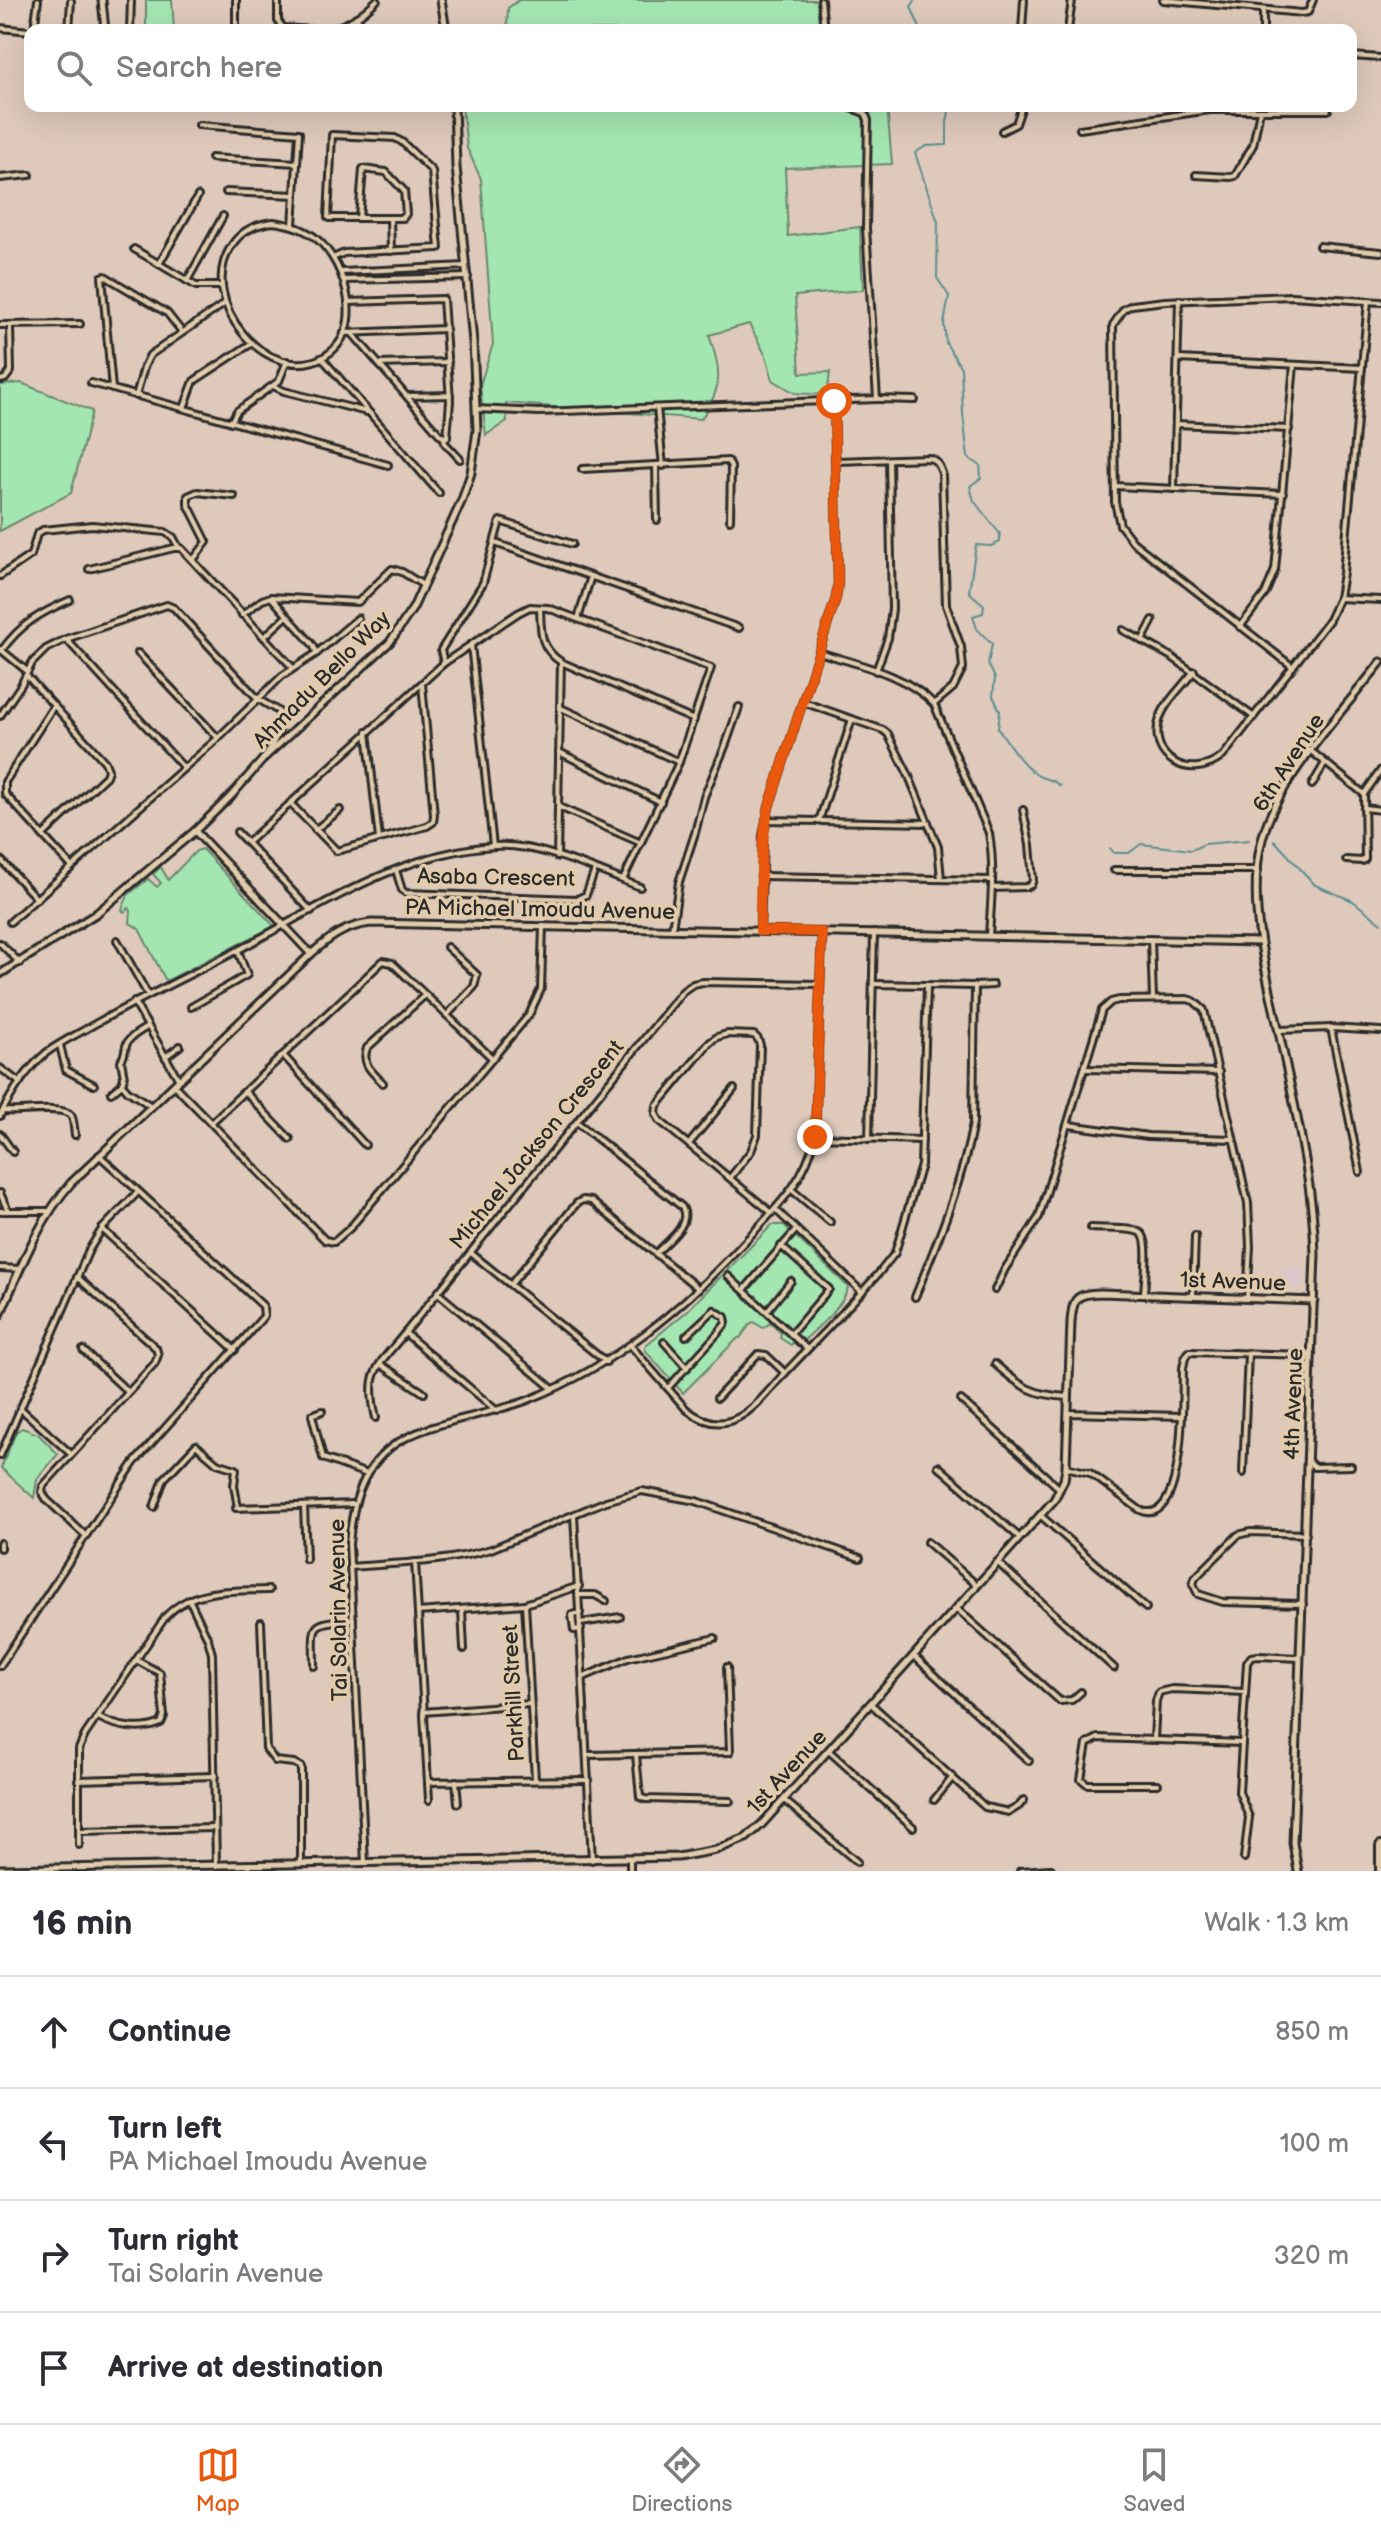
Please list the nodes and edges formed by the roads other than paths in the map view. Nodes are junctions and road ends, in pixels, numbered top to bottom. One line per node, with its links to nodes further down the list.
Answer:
1 (38, 0): 16 (street)
2 (102, 0): 18 (street)
3 (131, 0): 19 (street)
4 (236, 0): 20 (street)
5 (278, 0): 21 (street)
6 (377, 0): 15 (street)
7 (441, 0): 24 (street)
8 (821, 0): 25 (street)
9 (1024, 0): 26 (street)
10 (1072, 0): 27 (street)
11 (1163, 0): 14 (street)
12 (1313, 0): 14 (street)
13 (71, 1): 17 (street)
14 (1263, 10): 28 (street)
15 (356, 17): 22 (street); 23 (street)
16 (33, 24)
17 (69, 24)
18 (104, 24)
19 (130, 24)
20 (236, 24)
21 (277, 24)
22 (348, 24)
23 (361, 24)
24 (445, 24)
25 (823, 24)
26 (1022, 24)
27 (1069, 24)
28 (1263, 24)
29 (0, 28): 30 (street)
30 (24, 30)
31 (1357, 56): 32 (street)
32 (1381, 58)
33 (454, 112): 59 (street, Ahmadu Bello Way)
34 (862, 112): 94 (street)
35 (1020, 112): 40 (street)
36 (1185, 112): 39 (street)
37 (1260, 112): 44 (street)
38 (199, 125): 42 (street)
39 (1080, 129)
40 (1002, 131)
41 (211, 158): 42 (street)
42 (297, 163): 47 (street)
43 (30, 175): 45 (street)
44 (1196, 175)
45 (0, 178)
46 (226, 192): 47 (street)
47 (295, 195): 52 (street)
48 (198, 196): 58 (street)
49 (223, 216): 65 (street)
50 (359, 218): 51 (street); 51 (street); 55 (street)
51 (390, 218): 55 (street)
52 (293, 225): 57 (street); 66 (street)
53 (1319, 246): 56 (street)
54 (134, 249): 58 (street)
55 (391, 251): 57 (street)
56 (1381, 252)
57 (333, 258): 61 (street)
58 (159, 264): 65 (street)
59 (467, 266): 60 (street); 63 (street, Ahmadu Bello Way)
60 (449, 267): 61 (street); 62 (street)
61 (341, 272): 64 (street)
62 (449, 277): 63 (street); 64 (street)
63 (468, 277): 99 (street, Ahmadu Bello Way)
64 (344, 280): 69 (street)
65 (187, 281): 66 (street)
66 (220, 286): 71 (street)
67 (1179, 300): 68 (street); 81 (street); 112 (street)
68 (1368, 301): 70 (street); 86 (street)
69 (348, 302): 75 (street); 77 (street)
70 (1381, 302)
71 (224, 304): 76 (street); 79 (street)
72 (80, 324): 74 (street)
73 (0, 325): 74 (street)
74 (10, 325): 87 (street)
75 (446, 329): 78 (street); 83 (street)
76 (182, 332): 90 (street); 92 (street)
77 (344, 333): 78 (street); 80 (street)
78 (352, 333): 84 (street)
79 (252, 343): 82 (street); 98 (street)
80 (322, 358): 82 (street); 100 (street)
81 (1178, 359): 85 (street); 102 (street)
82 (287, 361): 89 (street)
83 (448, 362): 84 (street); 91 (street)
84 (379, 364): 93 (street)
85 (1294, 365): 86 (street); 103 (street)
86 (1362, 368): 128 (street)
87 (0, 380)
88 (91, 383): 90 (street)
89 (273, 386): 100 (street); 101 (street)
90 (112, 389): 92 (street)
91 (450, 395): 93 (street); 104 (street)
92 (136, 396): 98 (street)
93 (407, 396): 104 (street)
94 (877, 399): 95 (street); 96 (street)
95 (915, 400)
96 (834, 401): 97 (street); 107 (street)
97 (657, 408): 99 (street); 110 (street)
98 (184, 409): 101 (street)
99 (476, 409): 126 (street, Ahmadu Bello Way)
100 (369, 412): 114 (street)
101 (231, 422): 108 (street)
102 (1176, 424): 103 (street); 113 (street)
103 (1289, 429): 115 (street)
104 (444, 438): 105 (street)
105 (460, 459)
106 (889, 460): 107 (street); 153 (street); 159 (street)
107 (836, 461): 145 (street)
108 (388, 465)
109 (656, 466): 110 (street); 111 (street); 117 (street)
110 (663, 466): 118 (street)
111 (582, 469)
112 (1115, 486): 113 (street); 137 (street)
113 (1174, 489): 115 (street)
114 (439, 493)
115 (1283, 494): 137 (street)
116 (234, 496): 122 (street)
117 (657, 520)
118 (730, 520)
119 (495, 543): 120 (street); 125 (street); 150 (street)
120 (572, 544)
121 (179, 548): 122 (street); 123 (street); 124 (street)
122 (193, 560): 132 (street)
123 (89, 569)
124 (0, 576)
125 (591, 576): 135 (street); 138 (street)
126 (424, 585): 127 (street); 171 (street, Ahmadu Bello Way)
127 (271, 597): 132 (street); 133 (street)
128 (1339, 598): 130 (street); 151 (street)
129 (70, 600): 144 (street)
130 (1381, 600)
131 (540, 608): 135 (street); 143 (street); 148 (street)
132 (242, 615): 140 (street)
133 (287, 616): 140 (street); 147 (street)
134 (358, 618): 147 (street)
135 (578, 619): 166 (street)
136 (1153, 620): 142 (street)
137 (1240, 627): 151 (street)
138 (739, 628)
139 (1123, 630): 142 (street)
140 (264, 637): 152 (street)
141 (66, 639): 155 (street); 157 (street); 174 (street)
142 (1142, 641): 154 (street)
143 (471, 644): 150 (street); 195 (street)
144 (1, 650): 155 (street)
145 (819, 652): 153 (street); 158 (street)
146 (138, 653): 168 (street)
147 (317, 653): 152 (street)
148 (561, 662): 161 (street); 166 (street)
149 (1381, 662): 169 (street, 6th Avenue)
150 (444, 663): 156 (street)
151 (1293, 667): 164 (street)
152 (293, 668): 157 (street)
153 (876, 671): 159 (street)
154 (1194, 671): 164 (street); 164 (street)
155 (26, 673): 160 (street); 163 (street)
156 (422, 683): 167 (street); 192 (street)
157 (258, 699): 168 (street); 171 (street)
158 (803, 702): 165 (street); 185 (street)
159 (934, 704): 207 (street)
160 (54, 706): 191 (street); 191 (street)
161 (560, 707): 170 (street); 172 (street)
162 (739, 707): 215 (street)
163 (0, 716)
164 (1254, 717)
165 (852, 719): 186 (street); 187 (street)
166 (694, 720): 172 (street)
167 (367, 732): 179 (street); 192 (street)
168 (218, 738): 174 (street)
169 (1311, 751): 173 (street); 203 (street, 6th Avenue)
170 (559, 752): 178 (street); 180 (street)
171 (266, 756): 189 (street, Ahmadu Bello Way)
172 (679, 762): 178 (street)
173 (1325, 763): 176 (street); 177 (street)
174 (184, 768): 199 (street)
175 (1381, 770): 177 (street)
176 (1312, 785)
177 (1364, 794): 181 (street)
178 (661, 802): 194 (street)
179 (290, 803): 188 (street); 193 (street)
180 (558, 806): 194 (street); 196 (street)
181 (1364, 808): 184 (street); 198 (street)
182 (340, 810): 188 (street)
183 (1023, 810): 209 (street)
184 (1381, 810)
185 (766, 820): 186 (street); 204 (street)
186 (819, 821): 187 (street)
187 (928, 823): 205 (street)
188 (315, 830): 192 (street)
189 (195, 831): 213 (street); 227 (street, Ahmadu Bello Way)
190 (237, 832): 193 (street)
191 (43, 835): 199 (street)
192 (379, 839)
193 (247, 843): 211 (street)
194 (641, 843): 206 (street)
195 (493, 846): 196 (street); 200 (street)
196 (557, 857): 201 (street)
197 (0, 859): 210 (street)
198 (1346, 860)
199 (72, 867): 210 (street)
200 (396, 870): 201 (street, Asaba Crescent); 211 (street)
201 (595, 870): 206 (street)
202 (1114, 870): 203 (street)
203 (1258, 870): 222 (street, 6th Avenue)
204 (761, 876): 205 (street); 216 (street)
205 (941, 879): 207 (street)
206 (623, 880): 208 (street)
207 (992, 880): 209 (street)
208 (640, 887)
209 (992, 888): 219 (street)
210 (37, 899): 212 (street)
211 (311, 911): 213 (street)
212 (10, 922)
213 (286, 926): 225 (street); 226 (street)
214 (543, 926): 215 (street, PA Michael Imoudu Avenue); 226 (street, PA Michael Imoudu Avenue); 248 (street)
215 (672, 929): 216 (street, PA Michael Imoudu Avenue)
216 (760, 931): 217 (street, PA Michael Imoudu Avenue)
217 (822, 932): 218 (street, PA Michael Imoudu Avenue); 229 (street, Tai Solarin Avenue)
218 (874, 933): 219 (street, PA Michael Imoudu Avenue); 230 (street)
219 (989, 936): 221 (street, PA Michael Imoudu Avenue)
220 (117, 940): 234 (street)
221 (1151, 940): 222 (street, PA Michael Imoudu Avenue); 236 (street)
222 (1260, 942): 242 (street, 4th Avenue)
223 (0, 943): 227 (street)
224 (447, 947): 239 (street)
225 (238, 951): 234 (street); 238 (street)
226 (311, 954): 253 (street, PA Michael Imoudu Avenue)
227 (20, 963): 228 (street, Ahmadu Bello Way)
228 (0, 974)
229 (820, 984): 263 (street, Michael Jackson Crescent); 267 (street, Tai Solarin Avenue)
230 (874, 984): 232 (street); 269 (street)
231 (993, 985): 233 (street)
232 (927, 986): 233 (street); 271 (street)
233 (975, 986): 305 (street)
234 (148, 995): 237 (street)
235 (425, 995): 239 (street); 246 (street); 254 (street)
236 (1153, 999): 250 (street); 251 (street)
237 (134, 1002): 240 (street); 244 (street)
238 (191, 1007)
239 (447, 1015): 248 (street)
240 (148, 1026): 247 (street); 255 (street)
241 (1331, 1028): 242 (street); 243 (street); 276 (street)
242 (1279, 1030): 308 (street, 4th Avenue)
243 (1381, 1031)
244 (60, 1044): 252 (street); 256 (street)
245 (180, 1046): 247 (street)
246 (283, 1055): 258 (street); 273 (street)
247 (165, 1057): 253 (street)
248 (492, 1058): 262 (street)
249 (0, 1068): 252 (street)
250 (1085, 1069): 251 (street); 264 (street)
251 (1219, 1072): 270 (street)
252 (19, 1082): 261 (street)
253 (177, 1082): 260 (street, PA Michael Imoudu Avenue); 262 (street)
254 (383, 1083)
255 (122, 1084): 259 (street); 260 (street)
256 (94, 1085)
257 (734, 1089): 272 (street)
258 (244, 1091): 262 (street); 268 (street)
259 (111, 1093)
260 (151, 1106): 275 (street, PA Michael Imoudu Avenue)
261 (1, 1112): 266 (street)
262 (212, 1122)
263 (578, 1123): 291 (street, Michael Jackson Crescent); 292 (street)
264 (1069, 1125): 270 (street); 301 (street)
265 (0, 1134): 274 (street)
266 (75, 1135)
267 (815, 1137): 269 (street); 278 (street, Tai Solarin Avenue)
268 (290, 1139)
269 (869, 1139): 271 (street)
270 (1232, 1139): 307 (street)
271 (922, 1140): 302 (street)
272 (689, 1144): 277 (street); 277 (street)
273 (365, 1145)
274 (13, 1152)
275 (99, 1155): 279 (street); 283 (street, PA Michael Imoudu Avenue)
276 (1360, 1172)
277 (730, 1178): 284 (street)
278 (792, 1190): 284 (street, Tai Solarin Avenue); 285 (street)
279 (138, 1192): 287 (street); 318 (street)
280 (0, 1193): 282 (street)
281 (0, 1211): 282 (street)
282 (8, 1211): 283 (street)
283 (49, 1211): 294 (street, PA Michael Imoudu Avenue)
284 (774, 1211): 288 (street); 299 (street, Tai Solarin Avenue)
285 (830, 1222)
286 (1091, 1228): 304 (street)
287 (102, 1229): 296 (street); 318 (street)
288 (796, 1230): 290 (street); 302 (street)
289 (1195, 1236): 306 (street)
290 (781, 1246): 300 (street); 312 (street)
291 (471, 1253): 298 (street); 303 (street, Michael Jackson Crescent)
292 (656, 1253): 298 (street); 299 (street)
293 (0, 1268): 294 (street)
294 (20, 1269): 310 (street, PA Michael Imoudu Avenue)
295 (728, 1276): 300 (street)
296 (77, 1277): 328 (street); 333 (street)
297 (791, 1281): 309 (street)
298 (511, 1284): 321 (street)
299 (699, 1289): 315 (street, Tai Solarin Avenue)
300 (744, 1290): 309 (street)
301 (995, 1290)
302 (862, 1292): 316 (street)
303 (438, 1293): 311 (street, Michael Jackson Crescent); 327 (street)
304 (1144, 1295): 306 (street, 1st Avenue); 330 (street, 1st Avenue)
305 (915, 1297)
306 (1193, 1297): 307 (street, 1st Avenue)
307 (1247, 1299): 308 (street, 1st Avenue)
308 (1314, 1301): 320 (street, 4th Avenue)
309 (767, 1311): 312 (street)
310 (0, 1315)
311 (405, 1333): 322 (street, Michael Jackson Crescent); 335 (street)
312 (791, 1334): 316 (street)
313 (686, 1336): 324 (street)
314 (664, 1342): 324 (street)
315 (631, 1346): 321 (street, Tai Solarin Avenue); 326 (street)
316 (807, 1349): 325 (street)
317 (83, 1350): 328 (street)
318 (235, 1350): 354 (street)
319 (1248, 1353): 320 (street); 337 (street); 345 (street)
320 (1312, 1355): 341 (street, 4th Avenue)
321 (606, 1362): 327 (street, Tai Solarin Avenue)
322 (380, 1364): 329 (street); 338 (street)
323 (995, 1364): 330 (street)
324 (687, 1368): 326 (street)
325 (785, 1373): 326 (street); 331 (street)
326 (668, 1388)
327 (553, 1389): 335 (street, Tai Solarin Avenue)
328 (128, 1392): 339 (street)
329 (424, 1393)
330 (1068, 1397): 336 (street, 1st Avenue)
331 (717, 1398)
332 (961, 1400): 347 (street)
333 (20, 1408): 339 (street); 340 (street)
334 (322, 1411): 346 (street)
335 (497, 1411): 346 (street, Tai Solarin Avenue)
336 (1068, 1413): 337 (street); 344 (street, 1st Avenue)
337 (1181, 1416): 344 (street)
338 (376, 1418)
339 (71, 1454): 354 (street)
340 (0, 1456)
341 (1308, 1461): 343 (street); 353 (street, 4th Avenue)
342 (938, 1466): 355 (street)
343 (1351, 1466)
344 (1066, 1467): 347 (street, 1st Avenue)
345 (1243, 1473)
346 (367, 1474): 348 (street, Tai Solarin Avenue)
347 (1060, 1489): 352 (street, 1st Avenue)
348 (354, 1504): 349 (street); 361 (street, Tai Solarin Avenue)
349 (304, 1506): 350 (street); 358 (street)
350 (154, 1507)
351 (574, 1515): 357 (street); 359 (street); 363 (street)
352 (1040, 1515): 355 (street, 1st Avenue); 371 (street)
353 (1306, 1534): 369 (street, 4th Avenue); 369 (street)
354 (85, 1535): 382 (street)
355 (1019, 1537): 360 (street, 1st Avenue)
356 (927, 1542): 362 (street)
357 (860, 1558)
358 (306, 1559)
359 (415, 1562): 361 (street); 373 (street)
360 (997, 1562): 362 (street, 1st Avenue); 388 (street)
361 (350, 1567): 376 (street, Tai Solarin Avenue)
362 (977, 1585): 370 (street, 1st Avenue)
363 (579, 1586): 365 (street); 368 (street)
364 (269, 1590): 366 (street)
365 (579, 1595): 367 (street); 374 (street)
366 (189, 1599): 384 (street); 402 (street)
367 (606, 1601)
368 (525, 1604): 372 (street); 392 (street, Parkhill Street)
369 (1303, 1604): 383 (street, 4th Avenue)
370 (956, 1608): 381 (street, 1st Avenue); 390 (street)
371 (1146, 1608)
372 (462, 1610): 373 (street); 380 (street)
373 (418, 1612): 394 (street)
374 (580, 1613): 378 (street); 378 (street)
375 (620, 1617): 378 (street)
376 (353, 1619): 386 (street); 426 (street, Tai Solarin Avenue)
377 (261, 1622): 427 (street)
378 (581, 1626): 389 (street)
379 (715, 1638): 389 (street)
380 (464, 1649)
381 (914, 1656): 393 (street, 1st Avenue); 401 (street)
382 (2, 1657): 385 (street)
383 (1300, 1658): 391 (street); 436 (street, 4th Avenue)
384 (138, 1660): 395 (street); 395 (street)
385 (0, 1666)
386 (314, 1666)
387 (727, 1667): 400 (street)
388 (1114, 1668)
389 (584, 1677): 399 (street)
390 (1081, 1692)
391 (1245, 1692): 396 (street); 397 (street)
392 (530, 1704): 394 (street); 404 (street, Parkhill Street)
393 (871, 1704): 398 (street, 1st Avenue); 403 (street)
394 (423, 1712): 408 (street)
395 (98, 1717): 405 (street)
396 (1154, 1739): 397 (street); 409 (street)
397 (1242, 1743): 421 (street)
398 (829, 1751): 411 (street, 1st Avenue); 416 (street)
399 (588, 1755): 400 (street); 406 (street)
400 (636, 1755): 414 (street)
401 (1029, 1761)
402 (215, 1776): 405 (street); 417 (street)
403 (953, 1777): 412 (street); 413 (street)
404 (535, 1779): 406 (street); 407 (street)
405 (78, 1780): 418 (street)
406 (589, 1780): 423 (street)
407 (456, 1781): 408 (street); 415 (street)
408 (428, 1782): 410 (street)
409 (1158, 1784)
410 (429, 1800)
411 (784, 1800): 422 (street, 1st Avenue); 425 (street)
412 (934, 1800)
413 (1024, 1800)
414 (730, 1801)
415 (458, 1803)
416 (913, 1827)
417 (215, 1828): 418 (street); 428 (street)
418 (80, 1831): 419 (street)
419 (79, 1845)
420 (1381, 1846): 437 (highway)
421 (1244, 1858)
422 (630, 1859): 423 (street, 1st Avenue); 434 (street)
423 (592, 1860): 424 (street, 1st Avenue)
424 (427, 1862): 426 (street, 1st Avenue); 433 (street)
425 (857, 1862)
426 (365, 1863): 427 (street, 1st Avenue)
427 (301, 1864): 428 (street, 1st Avenue)
428 (216, 1866): 431 (street, 1st Avenue)
429 (0, 1869): 430 (street, 1st Avenue)
430 (45, 1869): 431 (street, 1st Avenue)
431 (147, 1869)
432 (1051, 1869): 435 (street)
433 (427, 1871)
434 (630, 1871)
435 (1020, 1871)
436 (1298, 1871)
437 (1381, 1871)

